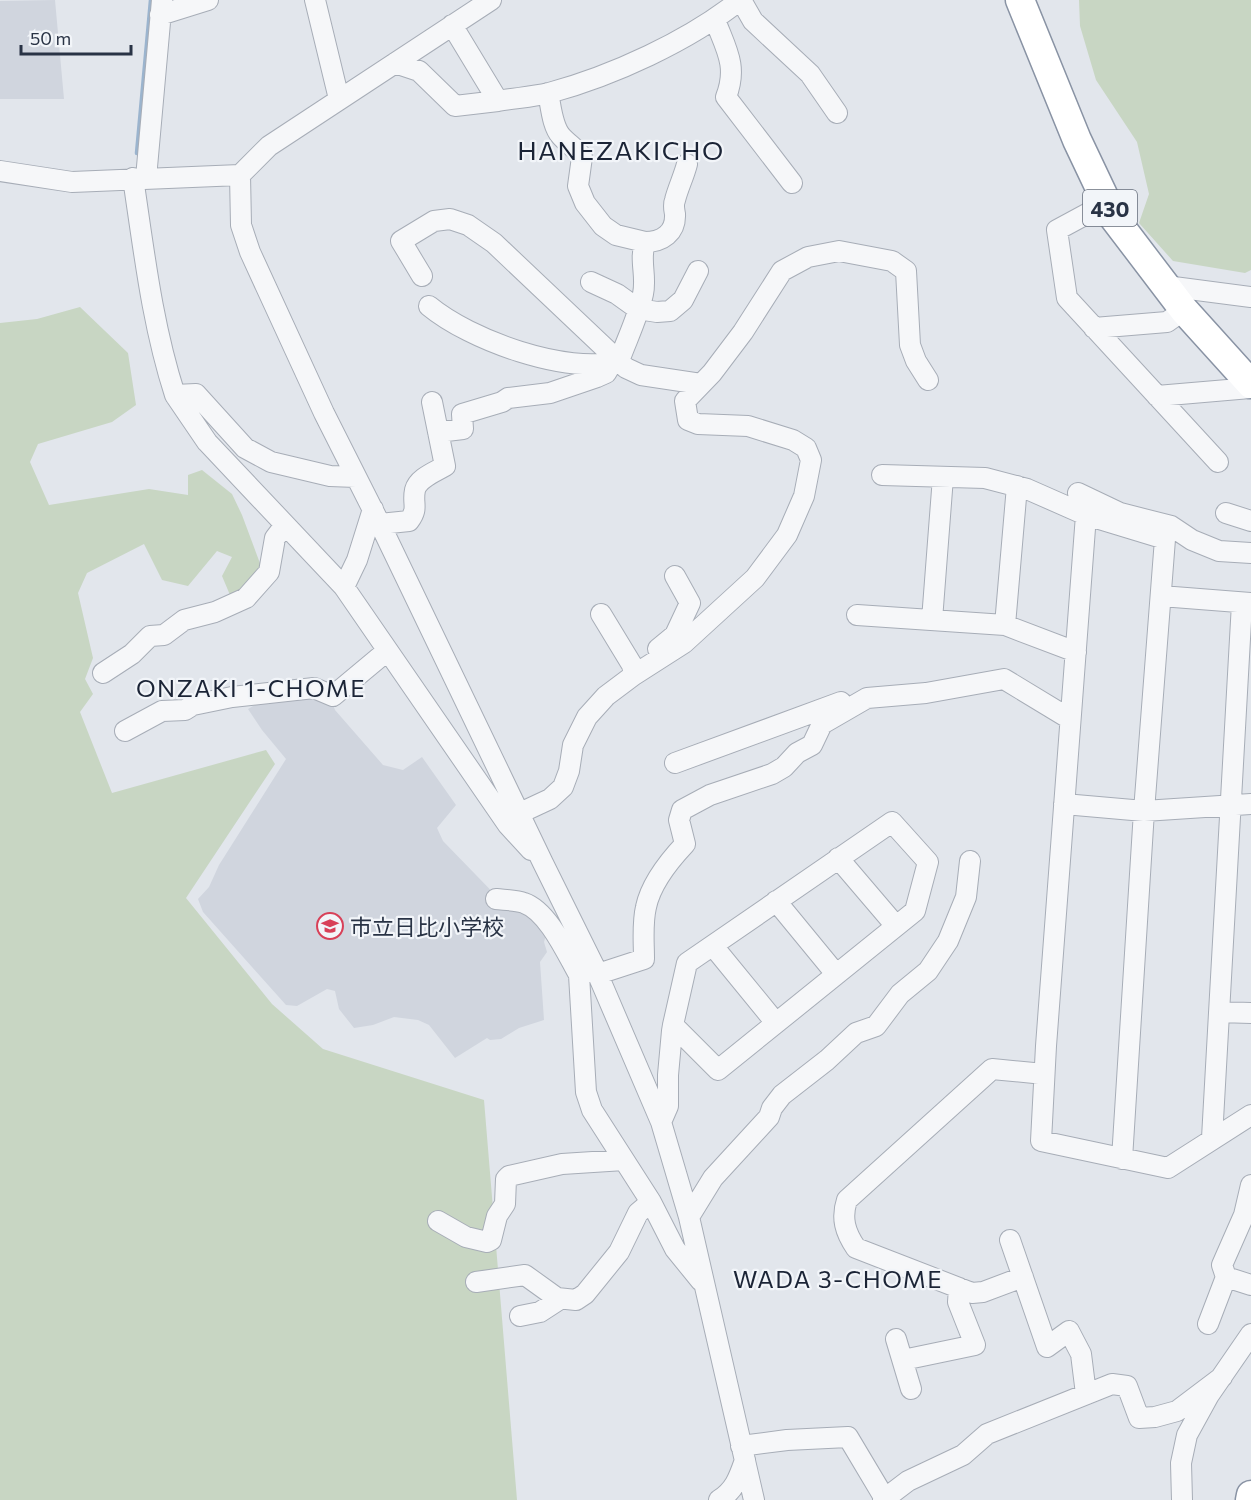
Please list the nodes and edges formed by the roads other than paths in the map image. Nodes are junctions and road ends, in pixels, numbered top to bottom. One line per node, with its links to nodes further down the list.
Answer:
1 (208, 0): 6 (street)
2 (315, 0): 11 (street)
3 (491, 0): 8 (street)
4 (740, 0): 7 (street); 13 (street)
5 (1020, 0): 19 (highway, 430)
6 (161, 8): 17 (street)
7 (715, 20): 10 (street); 18 (street)
8 (452, 25): 9 (street); 12 (street)
9 (395, 63): 11 (street); 12 (street)
10 (548, 93): 12 (street); 20 (street)
11 (339, 99): 16 (street)
12 (498, 101)
13 (837, 113)
14 (687, 164): 20 (street)
15 (0, 171): 17 (street)
16 (240, 175): 17 (street); 40 (street)
17 (139, 178): 34 (street)
18 (792, 183)
19 (1107, 203): 24 (highway, 430); 29 (street)
20 (645, 242): 27 (street)
21 (698, 271): 27 (street)
22 (422, 276): 30 (street)
23 (591, 282): 27 (street)
24 (1166, 286): 25 (street); 28 (highway, 430)
25 (1251, 297)
26 (429, 306): 30 (street)
27 (638, 309): 30 (street)
28 (1184, 310): 29 (street); 33 (highway, 430)
29 (1094, 328): 35 (street)
30 (615, 362): 32 (street); 37 (street)
31 (928, 380): 32 (street)
32 (701, 384): 61 (street)
33 (1251, 386): 35 (street)
34 (175, 394): 40 (street); 48 (street)
35 (1157, 396): 38 (street)
36 (432, 402): 37 (street)
37 (438, 432): 46 (street)
38 (1218, 462)
39 (882, 475): 41 (street)
40 (356, 477): 46 (street)
41 (943, 477): 42 (street); 57 (street)
42 (1017, 486): 45 (street); 58 (street)
43 (1078, 493): 49 (street)
44 (1226, 513): 47 (street)
45 (1086, 515): 49 (street); 60 (street)
46 (377, 517): 52 (street); 71 (street)
47 (1251, 521)
48 (285, 525): 52 (street); 62 (street)
49 (1168, 532): 50 (street); 53 (street)
50 (1251, 553)
51 (675, 576): 61 (street)
52 (344, 587): 59 (street)
53 (1161, 596): 54 (street); 70 (street)
54 (1247, 603): 69 (street)
55 (601, 614): 61 (street)
56 (857, 615): 57 (street)
57 (932, 620): 58 (street)
58 (1005, 625): 60 (street)
59 (387, 651): 65 (street); 74 (street)
60 (1076, 652): 64 (street)
61 (633, 670): 71 (street)
62 (103, 673)
63 (867, 698): 64 (street); 66 (street); 79 (street)
64 (1070, 718): 67 (street)
65 (125, 731)
66 (675, 763)
67 (1065, 804): 70 (street); 85 (street)
68 (1251, 804): 69 (street)
69 (1231, 806): 70 (street); 81 (street)
70 (1144, 811): 89 (street)
71 (519, 813): 74 (street)
72 (838, 858): 76 (street); 77 (street); 77 (street)
73 (970, 861): 93 (street)
74 (543, 863): 79 (street)
75 (496, 899): 79 (street)
76 (776, 902): 78 (street); 80 (street)
77 (896, 926): 80 (street)
78 (712, 946): 83 (street); 84 (street)
79 (591, 972): 87 (street); 90 (street)
80 (836, 974): 83 (street)
81 (1219, 1012): 82 (street); 88 (street)
82 (1251, 1013)
83 (776, 1023): 84 (street)
84 (673, 1025): 87 (street)
85 (1044, 1074): 89 (street); 101 (street)
86 (1251, 1115): 88 (street)
87 (661, 1122): 93 (street)
88 (1212, 1138): 89 (street)
89 (1122, 1159)
90 (624, 1160): 92 (street); 94 (street)
91 (1251, 1185): 97 (street)
92 (651, 1202): 99 (street); 102 (street)
93 (689, 1217): 99 (street)
94 (438, 1221)
95 (1010, 1240): 96 (street)
96 (1023, 1277): 101 (street); 110 (street)
97 (1226, 1277): 100 (street); 104 (street)
98 (476, 1282): 102 (street)
99 (705, 1285): 111 (street)
100 (1251, 1285)
101 (959, 1288): 107 (street)
102 (561, 1299): 103 (street)
103 (520, 1316)
104 (1208, 1324)
105 (1251, 1334): 108 (street)
106 (896, 1339): 107 (street)
107 (903, 1360): 109 (street)
108 (1222, 1377): 110 (street); 116 (street)
109 (911, 1389)
110 (1086, 1394): 115 (street)
111 (743, 1453): 113 (street); 114 (street); 115 (street)
112 (1251, 1495): 117 (highway)
113 (719, 1500)
114 (754, 1500)
115 (884, 1500)
116 (1182, 1500)
117 (1250, 1500)

